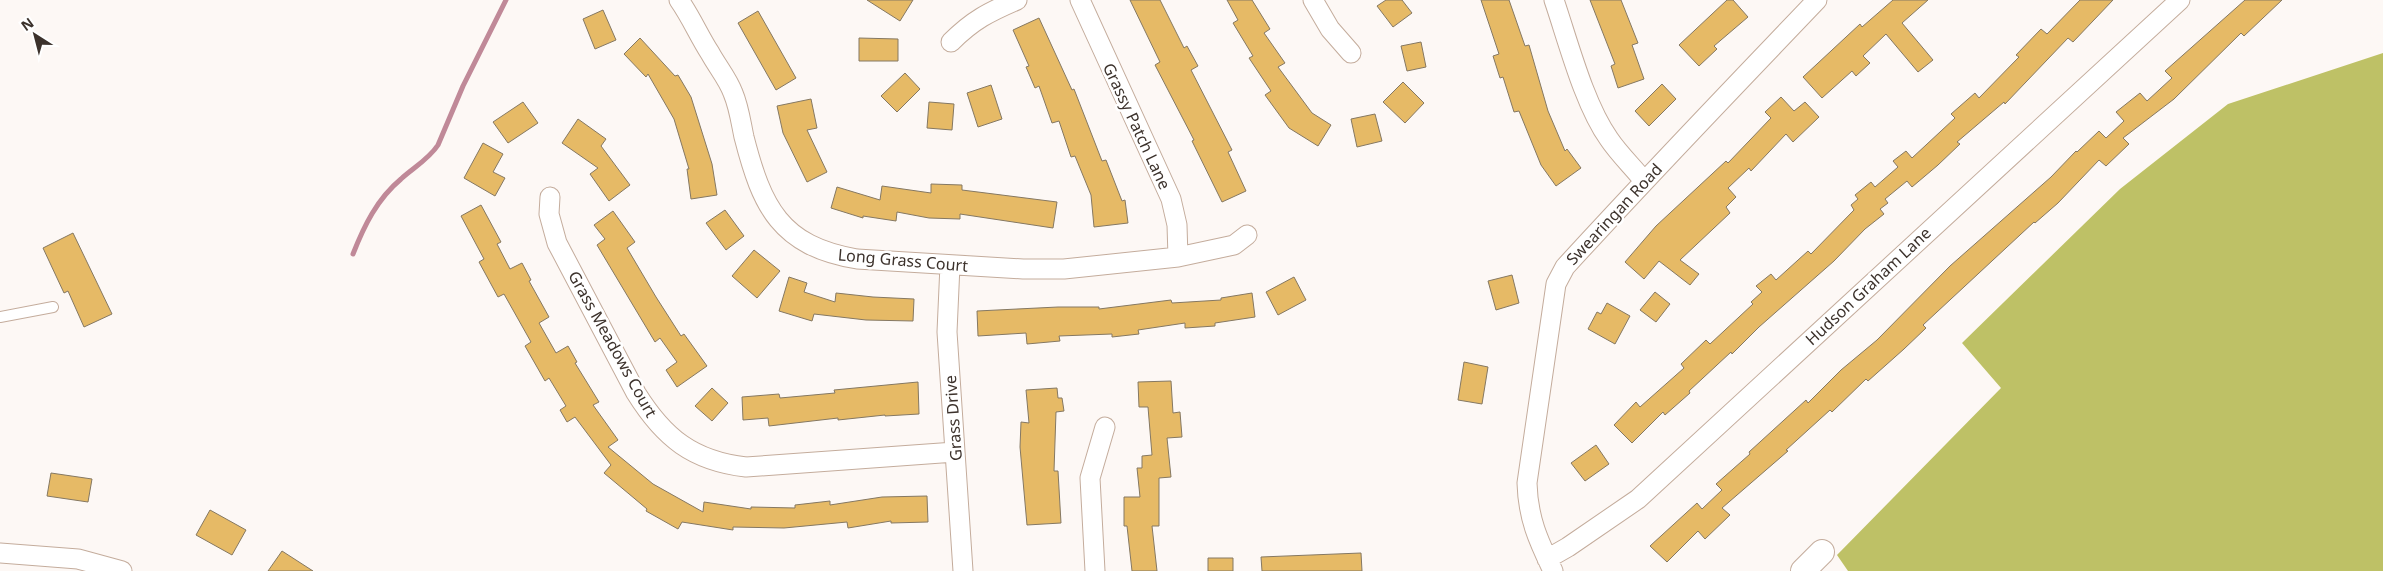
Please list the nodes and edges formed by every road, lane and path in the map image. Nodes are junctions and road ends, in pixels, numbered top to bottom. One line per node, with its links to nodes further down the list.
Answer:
1 (680, 0): 14 (street, Long Grass Court)
2 (1017, 0): 8 (street)
3 (1080, 0): 13 (street, Grassy Patch Lane)
4 (1313, 0): 9 (street)
5 (1554, 0): 10 (street)
6 (1817, 0): 10 (street, Swearingan Road)
7 (2180, 0): 21 (street, Hudson Graham Lane)
8 (951, 42)
9 (1351, 53)
10 (1644, 181): 21 (street, Swearingan Road)
11 (550, 197): 18 (street, Grass Meadows Court)
12 (1247, 235): 13 (street, Long Grass Court)
13 (1178, 257): 14 (street, Long Grass Court)
14 (950, 265): 18 (street, Grass Drive)
15 (53, 307): 16 (lane)
16 (0, 317)
17 (1105, 428): 24 (street)
18 (956, 452): 23 (street, Grass Drive)
19 (1822, 552): 25 (street)
20 (0, 553): 22 (street)
21 (1550, 565)
22 (122, 571)
23 (963, 571)
24 (1095, 571)
25 (1803, 571)

